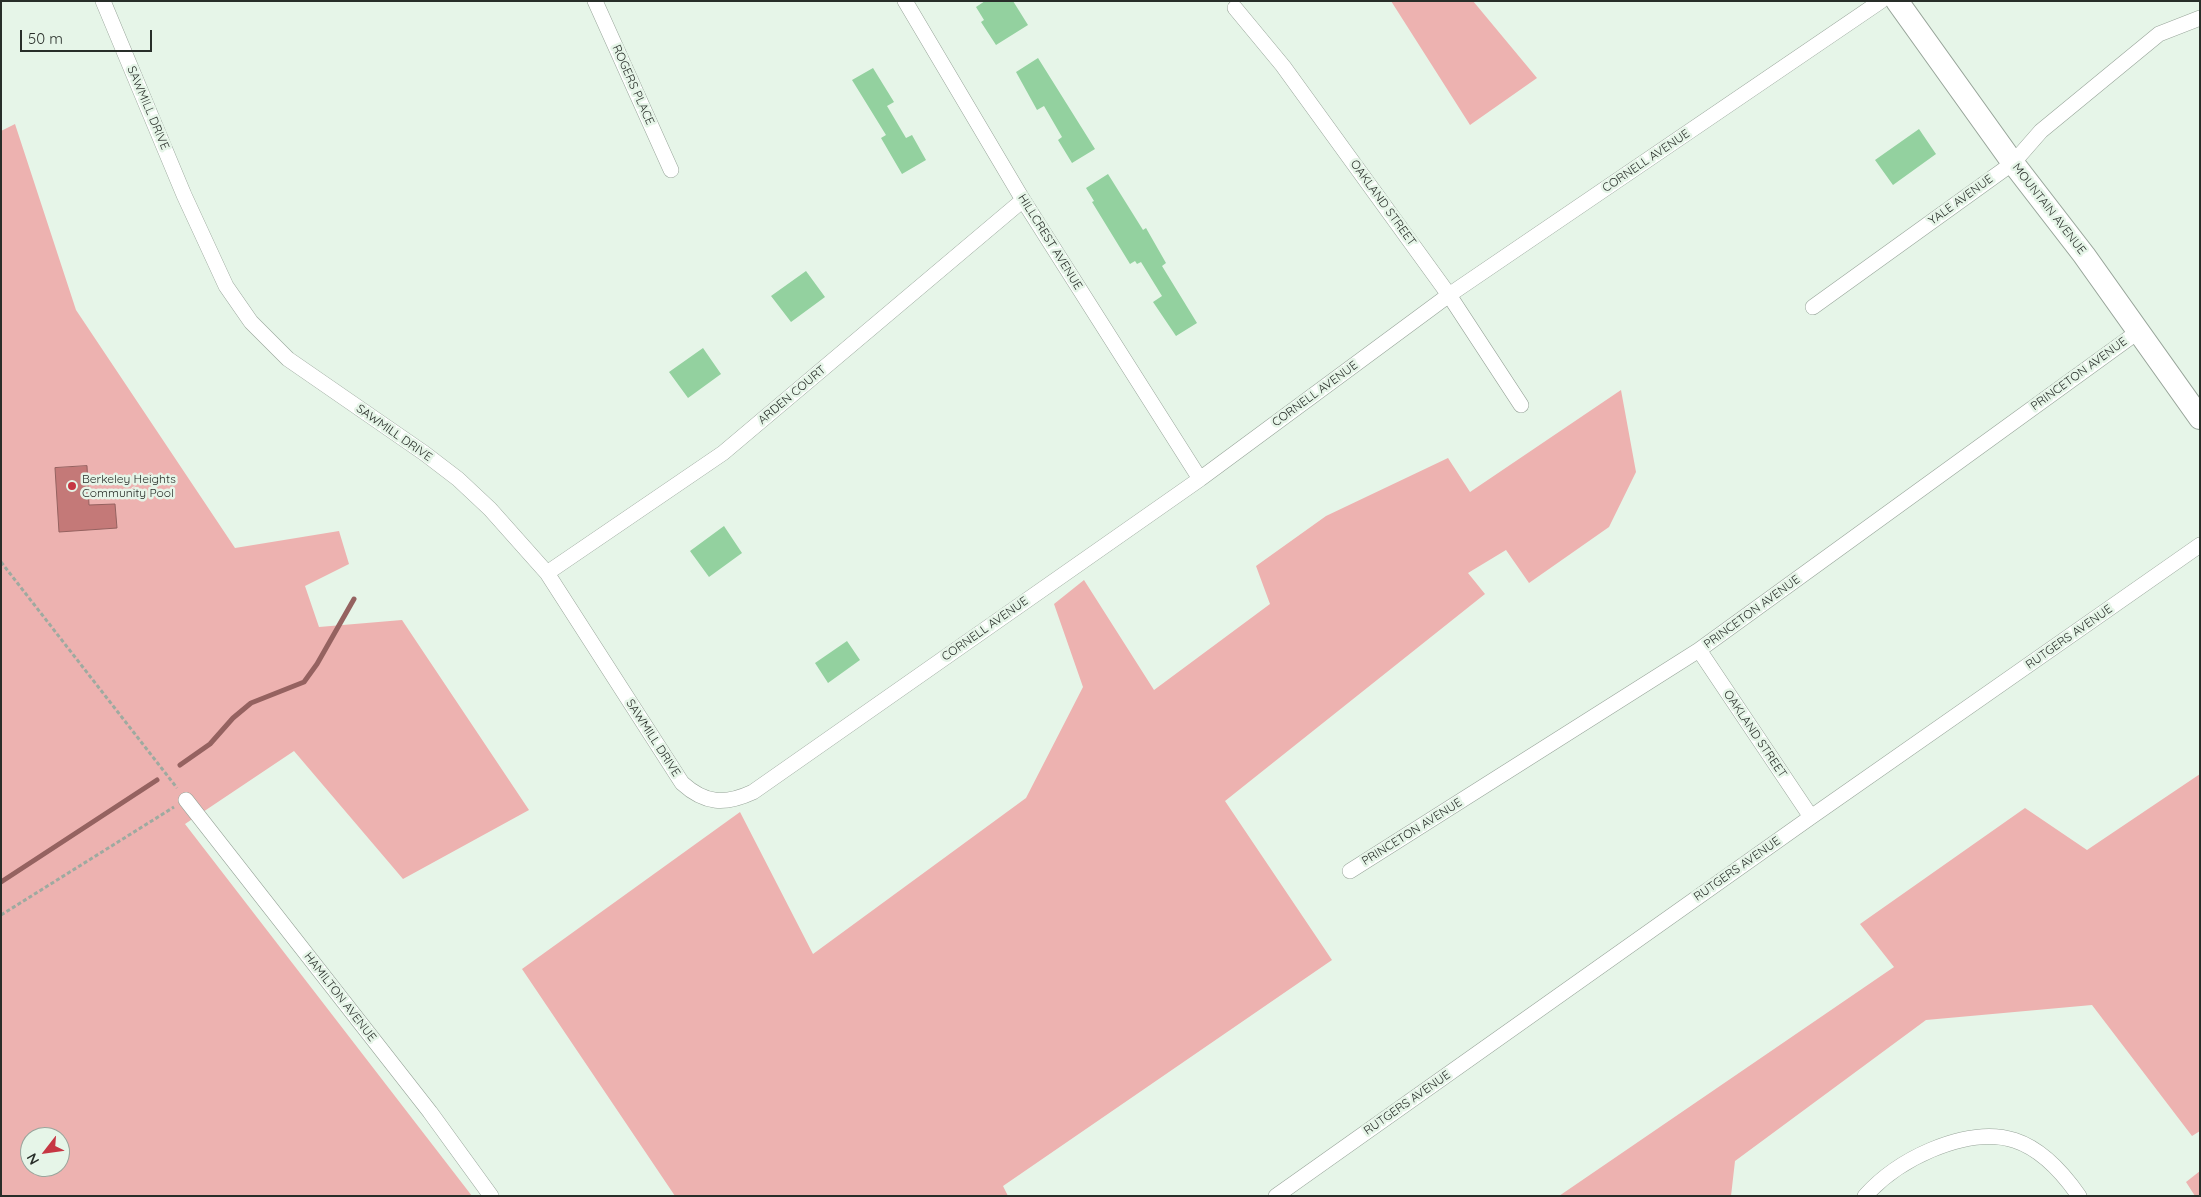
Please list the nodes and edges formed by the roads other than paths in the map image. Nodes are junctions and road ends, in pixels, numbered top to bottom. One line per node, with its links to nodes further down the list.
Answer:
1 (103, 1): 18 (street, SAWMILL DRIVE)
2 (595, 1): 9 (street, ROGERS PLACE)
3 (904, 1): 10 (street, HILLCREST AVENUE)
4 (1881, 1): 11 (street, CORNELL AVENUE)
5 (1897, 1): 8 (main road, MOUNTAIN AVENUE)
6 (1235, 8): 11 (street, OAKLAND STREET)
7 (2200, 18): 8 (street, YALE AVENUE)
8 (2013, 163): 12 (street, YALE AVENUE); 13 (main road, MOUNTAIN AVENUE)
9 (671, 170)
10 (1023, 200): 16 (street, HILLCREST AVENUE); 18 (street, ARDEN COURT)
11 (1449, 295): 14 (street, OAKLAND STREET); 16 (street, CORNELL AVENUE)
12 (1814, 307)
13 (2138, 331): 15 (main road, MOUNTAIN AVENUE); 19 (street, PRINCETON AVENUE)
14 (1521, 405)
15 (2199, 415)
16 (1200, 480): 20 (street, CORNELL AVENUE)
17 (2200, 545): 22 (street, RUTGERS AVENUE)
18 (547, 573): 20 (street, SAWMILL DRIVE)
19 (1699, 650): 22 (street, OAKLAND STREET); 23 (street, PRINCETON AVENUE)
20 (753, 792)
21 (186, 800): 24 (street, HAMILTON AVENUE)
22 (1811, 817): 25 (street, RUTGERS AVENUE)
23 (1350, 871)
24 (491, 1196)
25 (1276, 1196)
26 (1865, 1196): 27 (street)
27 (2079, 1196)

